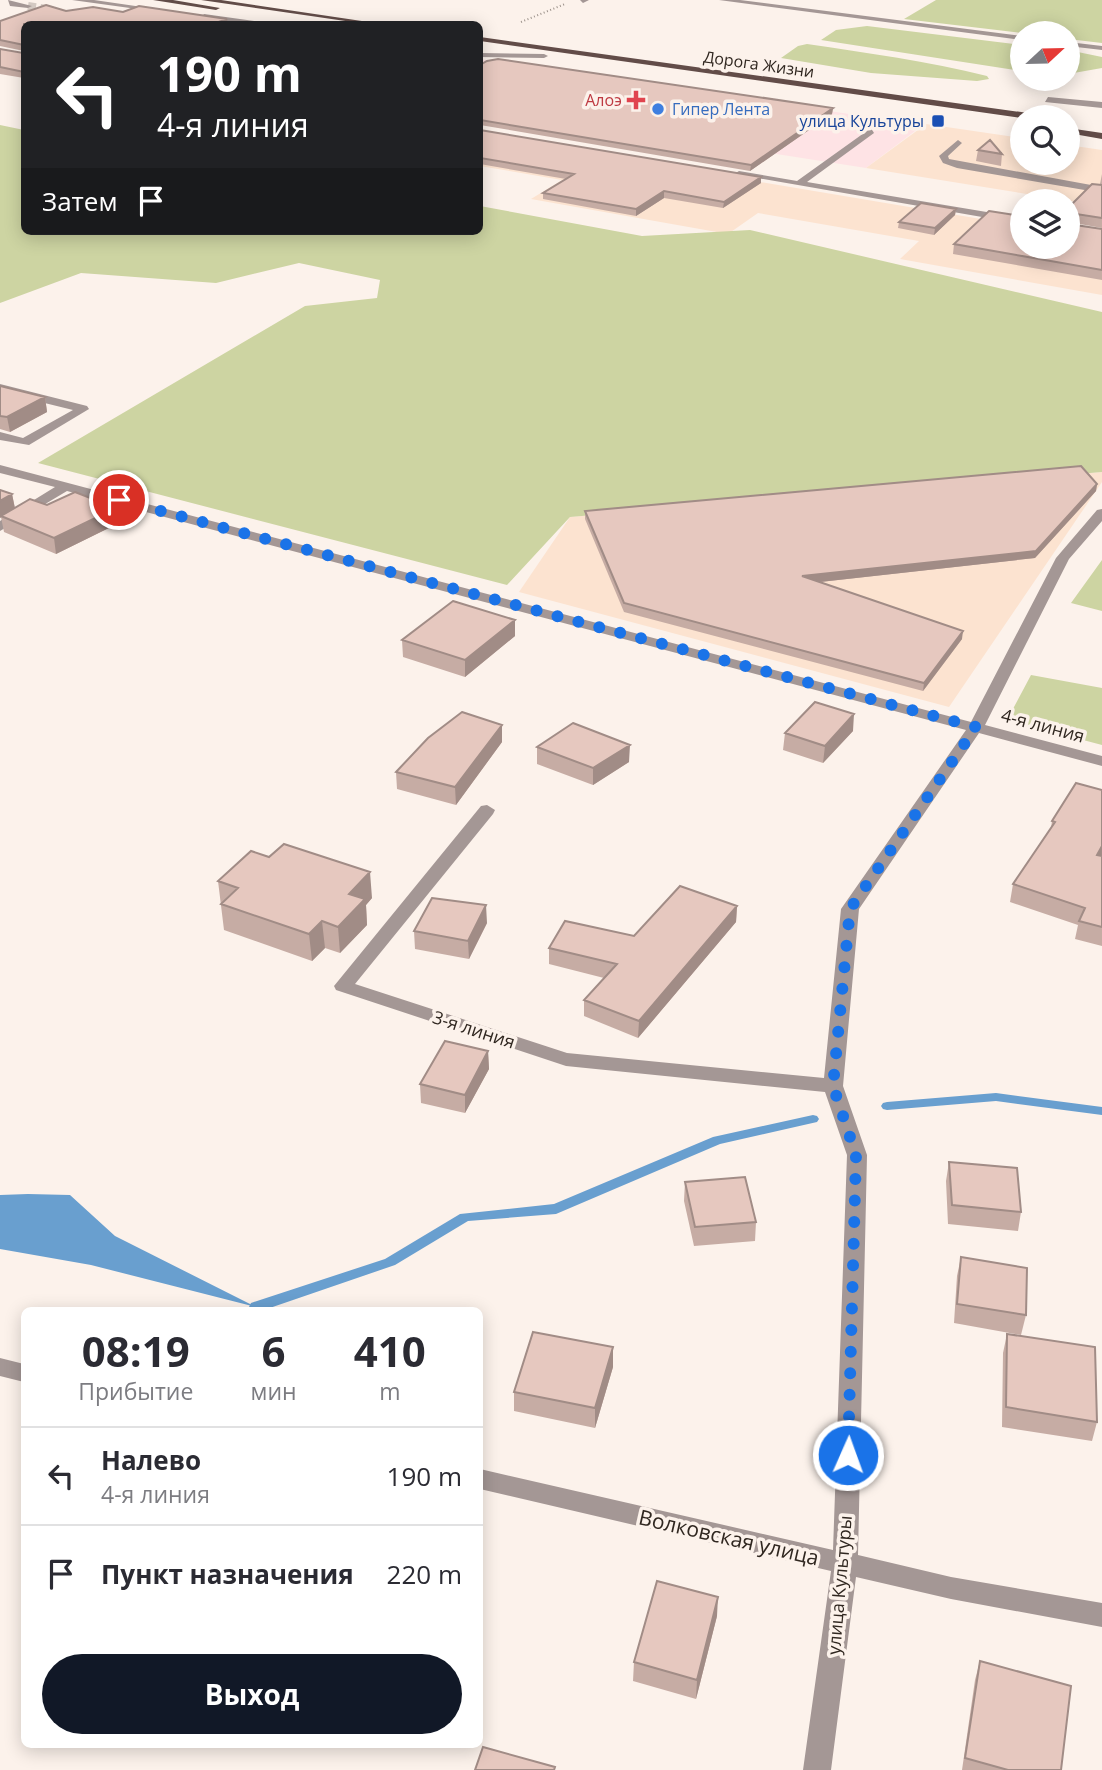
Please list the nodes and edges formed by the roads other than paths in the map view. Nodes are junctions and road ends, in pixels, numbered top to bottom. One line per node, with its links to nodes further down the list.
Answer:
1 (12, 0): 8 (street)
2 (76, 0): 6 (street)
3 (157, 0): 12 (main road)
4 (205, 0): 13 (main road)
5 (723, 0): 10 (street)
6 (110, 5): 9 (street); 11 (street)
7 (817, 5): 10 (street)
8 (28, 6)
9 (79, 10)
10 (807, 11): 14 (street)
11 (237, 21)
12 (307, 21)
13 (357, 21)
14 (1010, 36)
15 (483, 39): 23 (main road, Дорога Жизни)
16 (1080, 45): 18 (street)
17 (483, 46): 20 (main road, Дорога Жизни)
18 (1102, 48)
19 (483, 55): 20 (street)
20 (544, 56): 24 (main road, Дорога Жизни)
21 (1048, 100): 22 (street)
22 (1102, 104)
23 (1010, 113)
24 (1010, 123)
25 (1080, 124): 26 (main road)
26 (1102, 127)
27 (871, 131): 32 (street)
28 (1080, 133): 29 (main road)
29 (1102, 136)
30 (958, 143): 33 (street)
31 (732, 173): 32 (street)
32 (799, 184): 34 (street)
33 (1102, 190)
34 (1010, 219)
35 (0, 388): 36 (street)
36 (0, 436)
37 (0, 468): 38 (street, 4-я линия)
38 (66, 486): 40 (street); 41 (street, 4-я линия)
39 (1098, 523): 41 (street, улица Культуры)
40 (0, 527)
41 (976, 727): 42 (street, 4-я линия); 44 (street, улица Культуры)
42 (1102, 761)
43 (487, 810): 44 (street, 3-я линия)
44 (833, 1086): 48 (street, улица Культуры)
45 (0, 1367): 46 (street)
46 (21, 1372)
47 (483, 1480): 48 (street, Волковская улица)
48 (845, 1564): 49 (street, Волковская улица); 50 (street, улица Культуры)
49 (1102, 1615)
50 (817, 1770)

